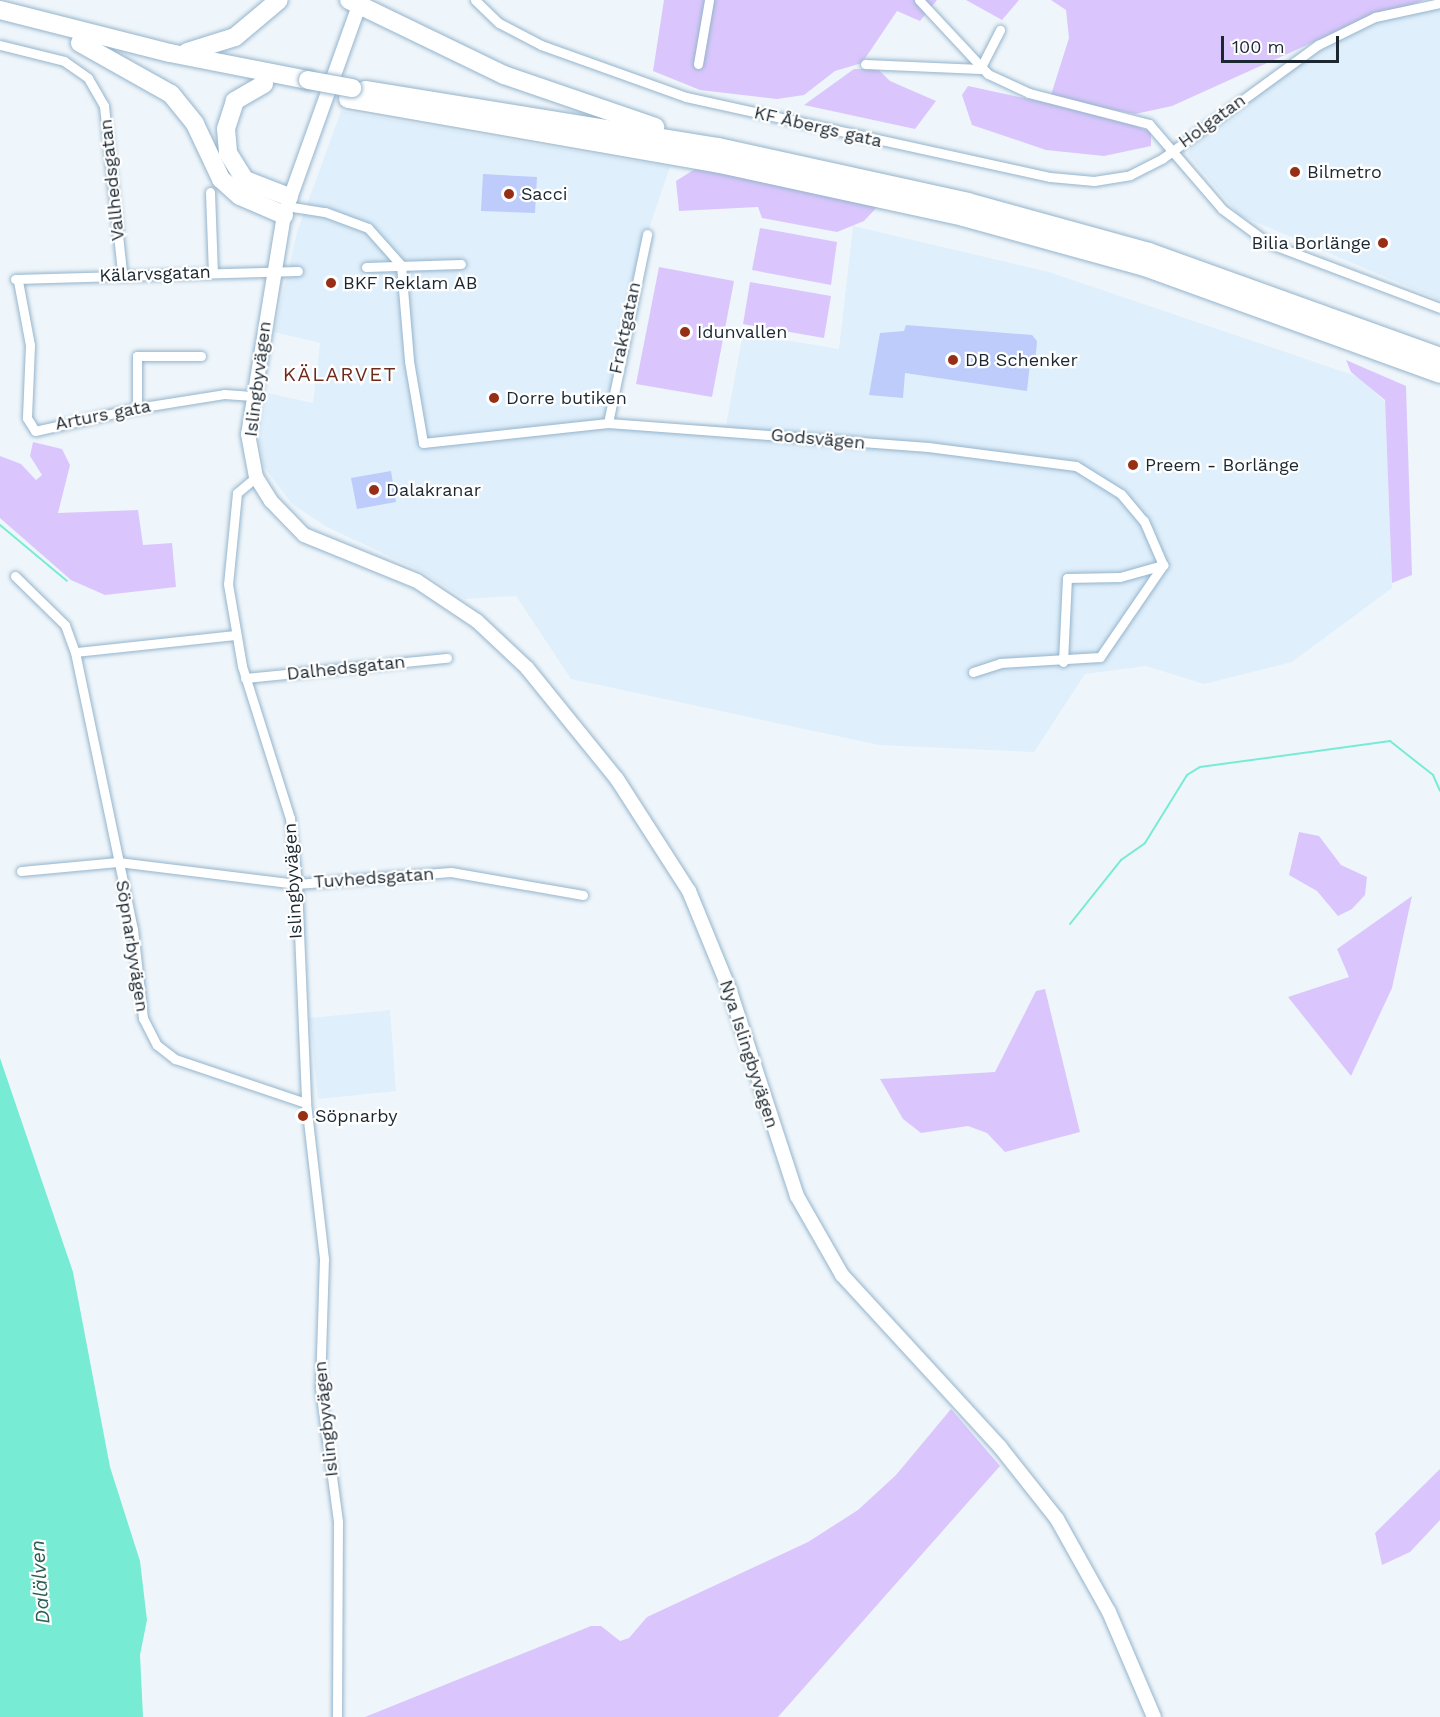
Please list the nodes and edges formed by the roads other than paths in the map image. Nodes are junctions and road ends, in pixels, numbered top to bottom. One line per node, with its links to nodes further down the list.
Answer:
1 (279, 0): 13 (highway)
2 (475, 0): 21 (street, KF Åbergs gata)
3 (709, 0): 14 (street)
4 (919, 0): 16 (street, Holgatan)
5 (354, 1): 20 (highway); 23 (street, Islingbyvägen)
6 (1424, 2): 7 (street, Holgatan); 21 (street, Holgatan)
7 (1440, 3)
8 (0, 10): 13 (highway)
9 (0, 21): 11 (highway)
10 (1000, 30): 16 (street)
11 (80, 43): 17 (highway); 23 (highway)
12 (0, 45): 31 (street, Vallhedsgatan)
13 (170, 53): 18 (highway)
14 (698, 64)
15 (865, 64): 16 (street, Holgatan)
16 (980, 69): 21 (street, Holgatan)
17 (264, 84): 18 (highway); 23 (highway)
18 (306, 86): 19 (highway, bridge)
19 (350, 93): 20 (highway); 36 (highway)
20 (718, 147): 35 (highway)
21 (1176, 150): 33 (street)
22 (210, 192): 30 (street)
23 (286, 206): 26 (street); 28 (street, Islingbyvägen)
24 (647, 234): 39 (street, Fraktgatan)
25 (461, 264): 26 (street)
26 (401, 265): 27 (street); 39 (street, Godsvägen)
27 (366, 267)
28 (274, 271): 29 (street, Kälarvsgatan); 30 (street, Kälarvsgatan); 37 (street, Islingbyvägen)
29 (298, 271)
30 (213, 272): 31 (street, Kälarvsgatan)
31 (122, 273): 32 (street, Kälarvsgatan)
32 (15, 280): 38 (street, Arturs gata)
33 (1440, 308)
34 (201, 356): 38 (street)
35 (1440, 357)
36 (1440, 374)
37 (253, 396): 38 (street, Arturs gata); 40 (street, Islingbyvägen)
38 (137, 408)
39 (608, 423): 41 (street, Godsvägen)
40 (256, 477): 43 (street, Islingbyvägen); 55 (street, Nya Islingbyvägen)
41 (1163, 565): 46 (street); 46 (street)
42 (15, 576): 44 (street, Söpnarbyvägen)
43 (235, 635): 44 (street); 48 (street, Islingbyvägen)
44 (75, 652): 49 (street, Söpnarbyvägen)
45 (447, 658): 48 (street, Dalhedsgatan)
46 (1063, 662): 47 (street)
47 (973, 672)
48 (245, 678): 51 (street, Islingbyvägen)
49 (118, 862): 50 (street, Tuvhedsgatan); 51 (street, Tuvhedsgatan); 53 (street, Söpnarbyvägen)
50 (21, 871)
51 (297, 884): 52 (street, Tuvhedsgatan); 53 (street, Islingbyvägen)
52 (583, 895)
53 (306, 1103): 54 (street, Islingbyvägen)
54 (337, 1717)
55 (1154, 1717)

